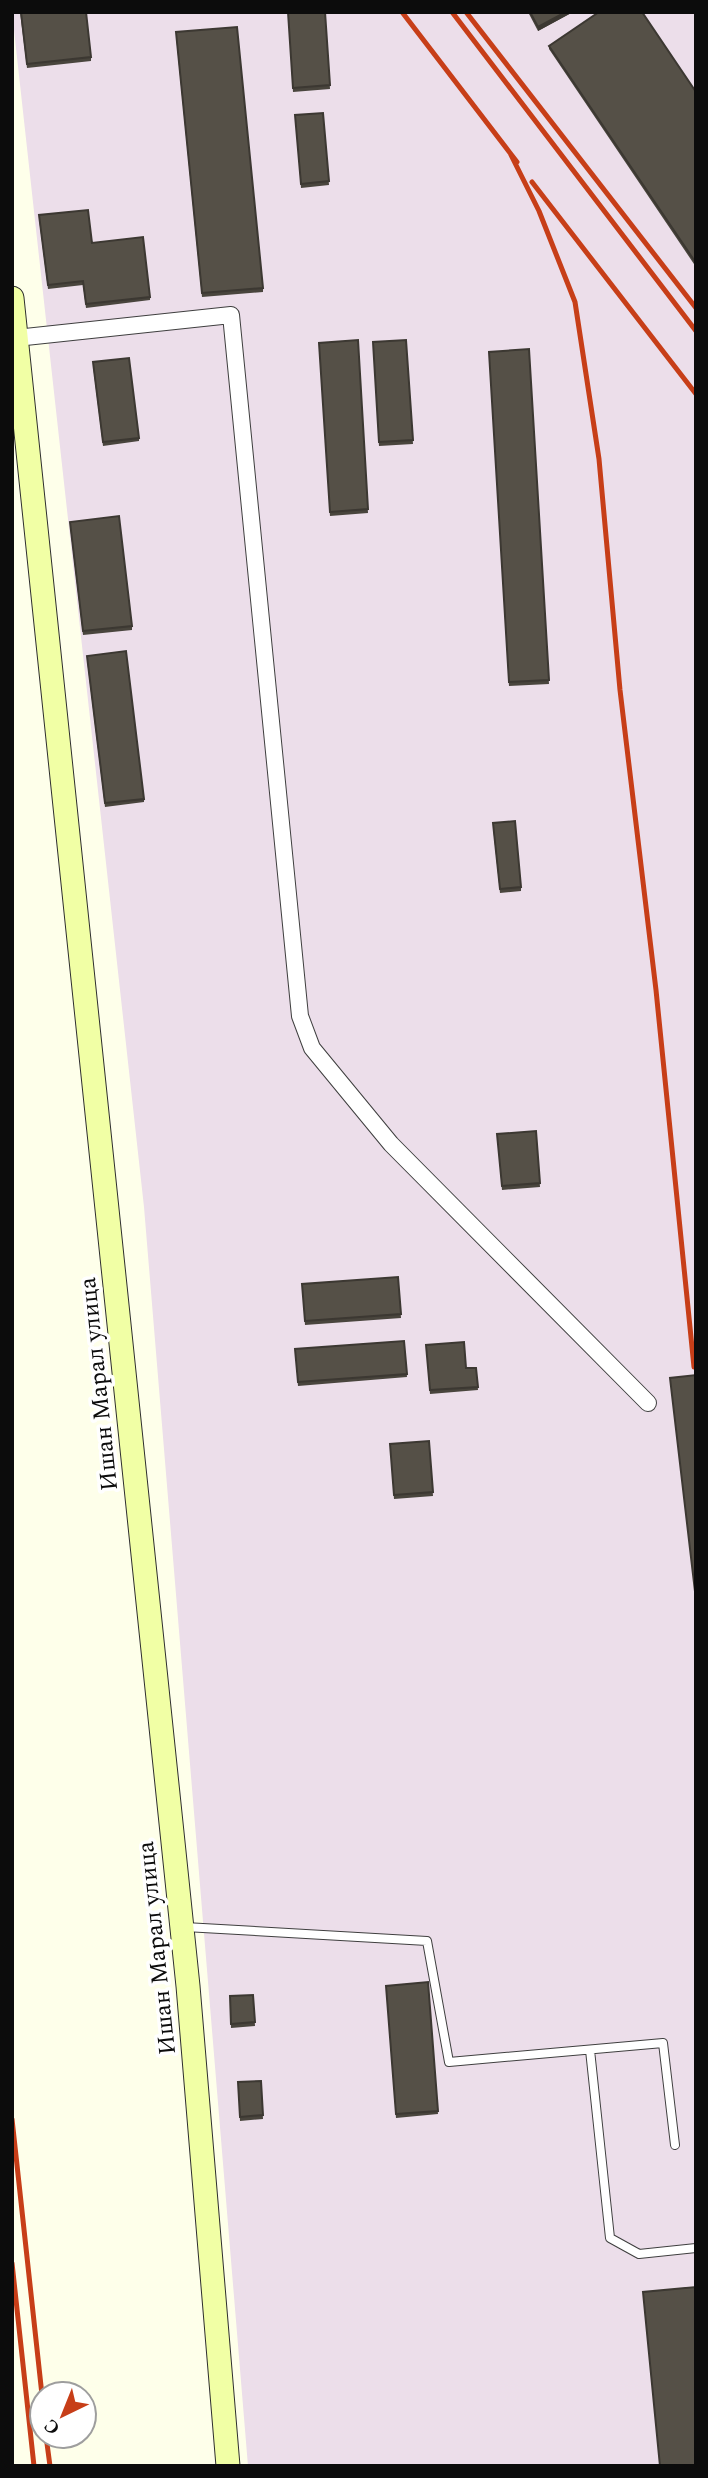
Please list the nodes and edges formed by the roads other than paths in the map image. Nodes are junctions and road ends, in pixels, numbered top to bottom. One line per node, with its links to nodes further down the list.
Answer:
1 (12, 298): 2 (main road, Ишан Марал улица)
2 (16, 338): 3 (street); 4 (main road, Ишан Марал улица)
3 (648, 1403)
4 (182, 1927): 5 (lane); 8 (main road, Ишан Марал улица)
5 (590, 2050): 6 (lane); 7 (lane)
6 (675, 2145)
7 (696, 2248)
8 (228, 2466)

